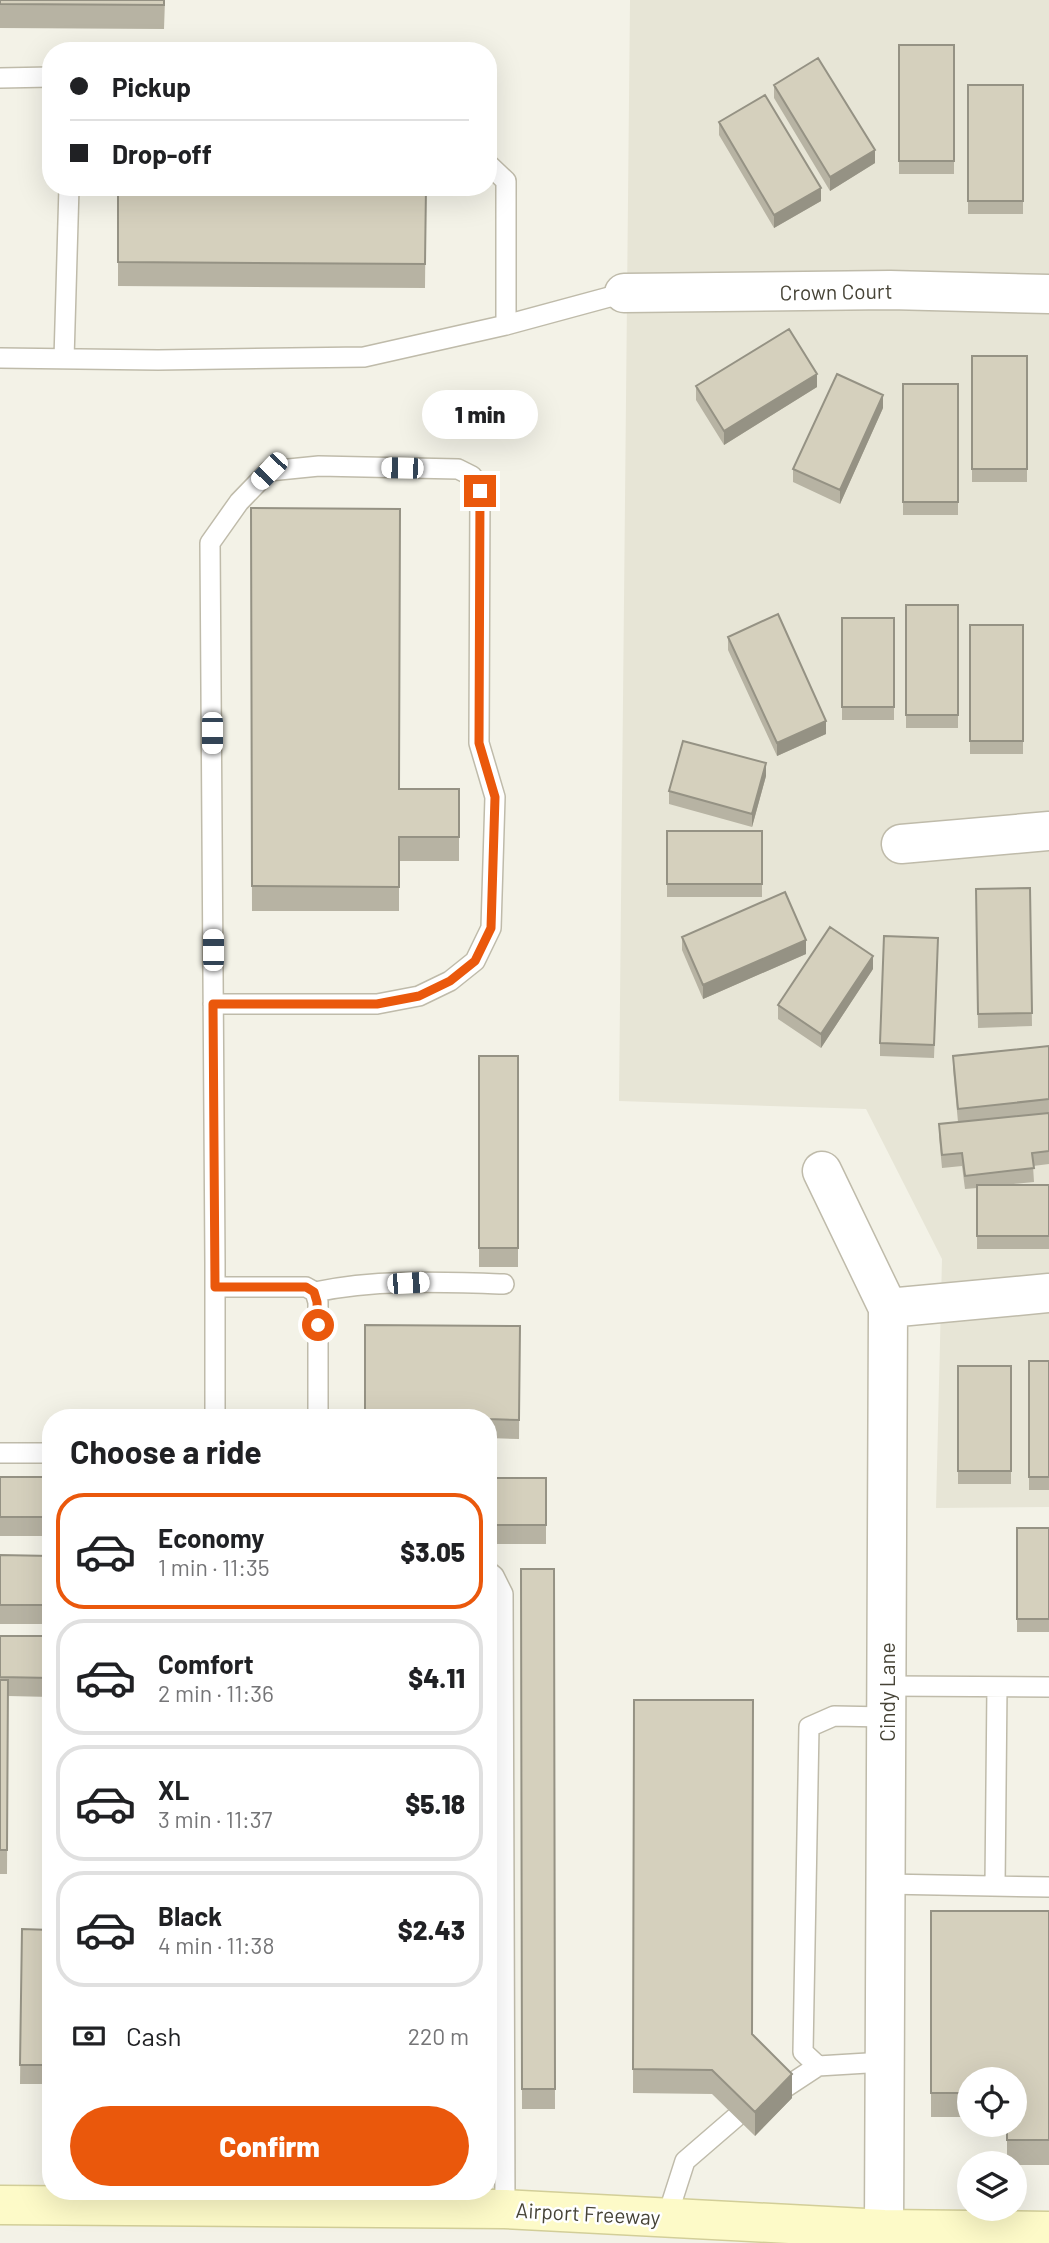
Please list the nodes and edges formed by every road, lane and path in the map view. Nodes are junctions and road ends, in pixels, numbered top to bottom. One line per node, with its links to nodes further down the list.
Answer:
1 (42, 77): 2 (lane)
2 (0, 78)
3 (497, 172): 7 (lane)
4 (69, 196): 9 (lane)
5 (624, 293): 6 (street, Crown Court); 7 (lane)
6 (1049, 294)
7 (506, 325): 9 (lane)
8 (0, 358): 9 (lane)
9 (64, 359)
10 (1049, 831): 11 (street)
11 (901, 844)
12 (213, 1004): 12 (lane); 15 (lane)
13 (822, 1171): 18 (street, Cindy Lane)
14 (503, 1284): 16 (lane)
15 (215, 1287): 16 (lane); 19 (lane)
16 (314, 1292): 20 (lane)
17 (1049, 1293): 18 (street)
18 (888, 1308): 26 (street, Cindy Lane)
19 (215, 1409)
20 (318, 1409)
21 (0, 1453): 22 (lane)
22 (42, 1453)
23 (497, 1583): 37 (lane)
24 (997, 1687): 25 (lane); 26 (lane); 28 (lane)
25 (1049, 1687)
26 (886, 1702): 27 (street, Cindy Lane); 31 (lane)
27 (886, 1884): 28 (lane); 30 (street, Cindy Lane)
28 (995, 1886): 29 (lane)
29 (1049, 1887)
30 (884, 2062): 31 (lane); 39 (street, Cindy Lane)
31 (818, 2066): 32 (lane)
32 (783, 2089)
33 (736, 2117): 38 (lane)
34 (148, 2200): 36 (main road, Airport Freeway)
35 (210, 2200): 37 (main road, Airport Freeway)
36 (0, 2205)
37 (505, 2209): 38 (main road, Airport Freeway)
38 (667, 2217): 39 (main road, Airport Freeway)
39 (884, 2229): 40 (main road, Airport Freeway)
40 (1049, 2231)

